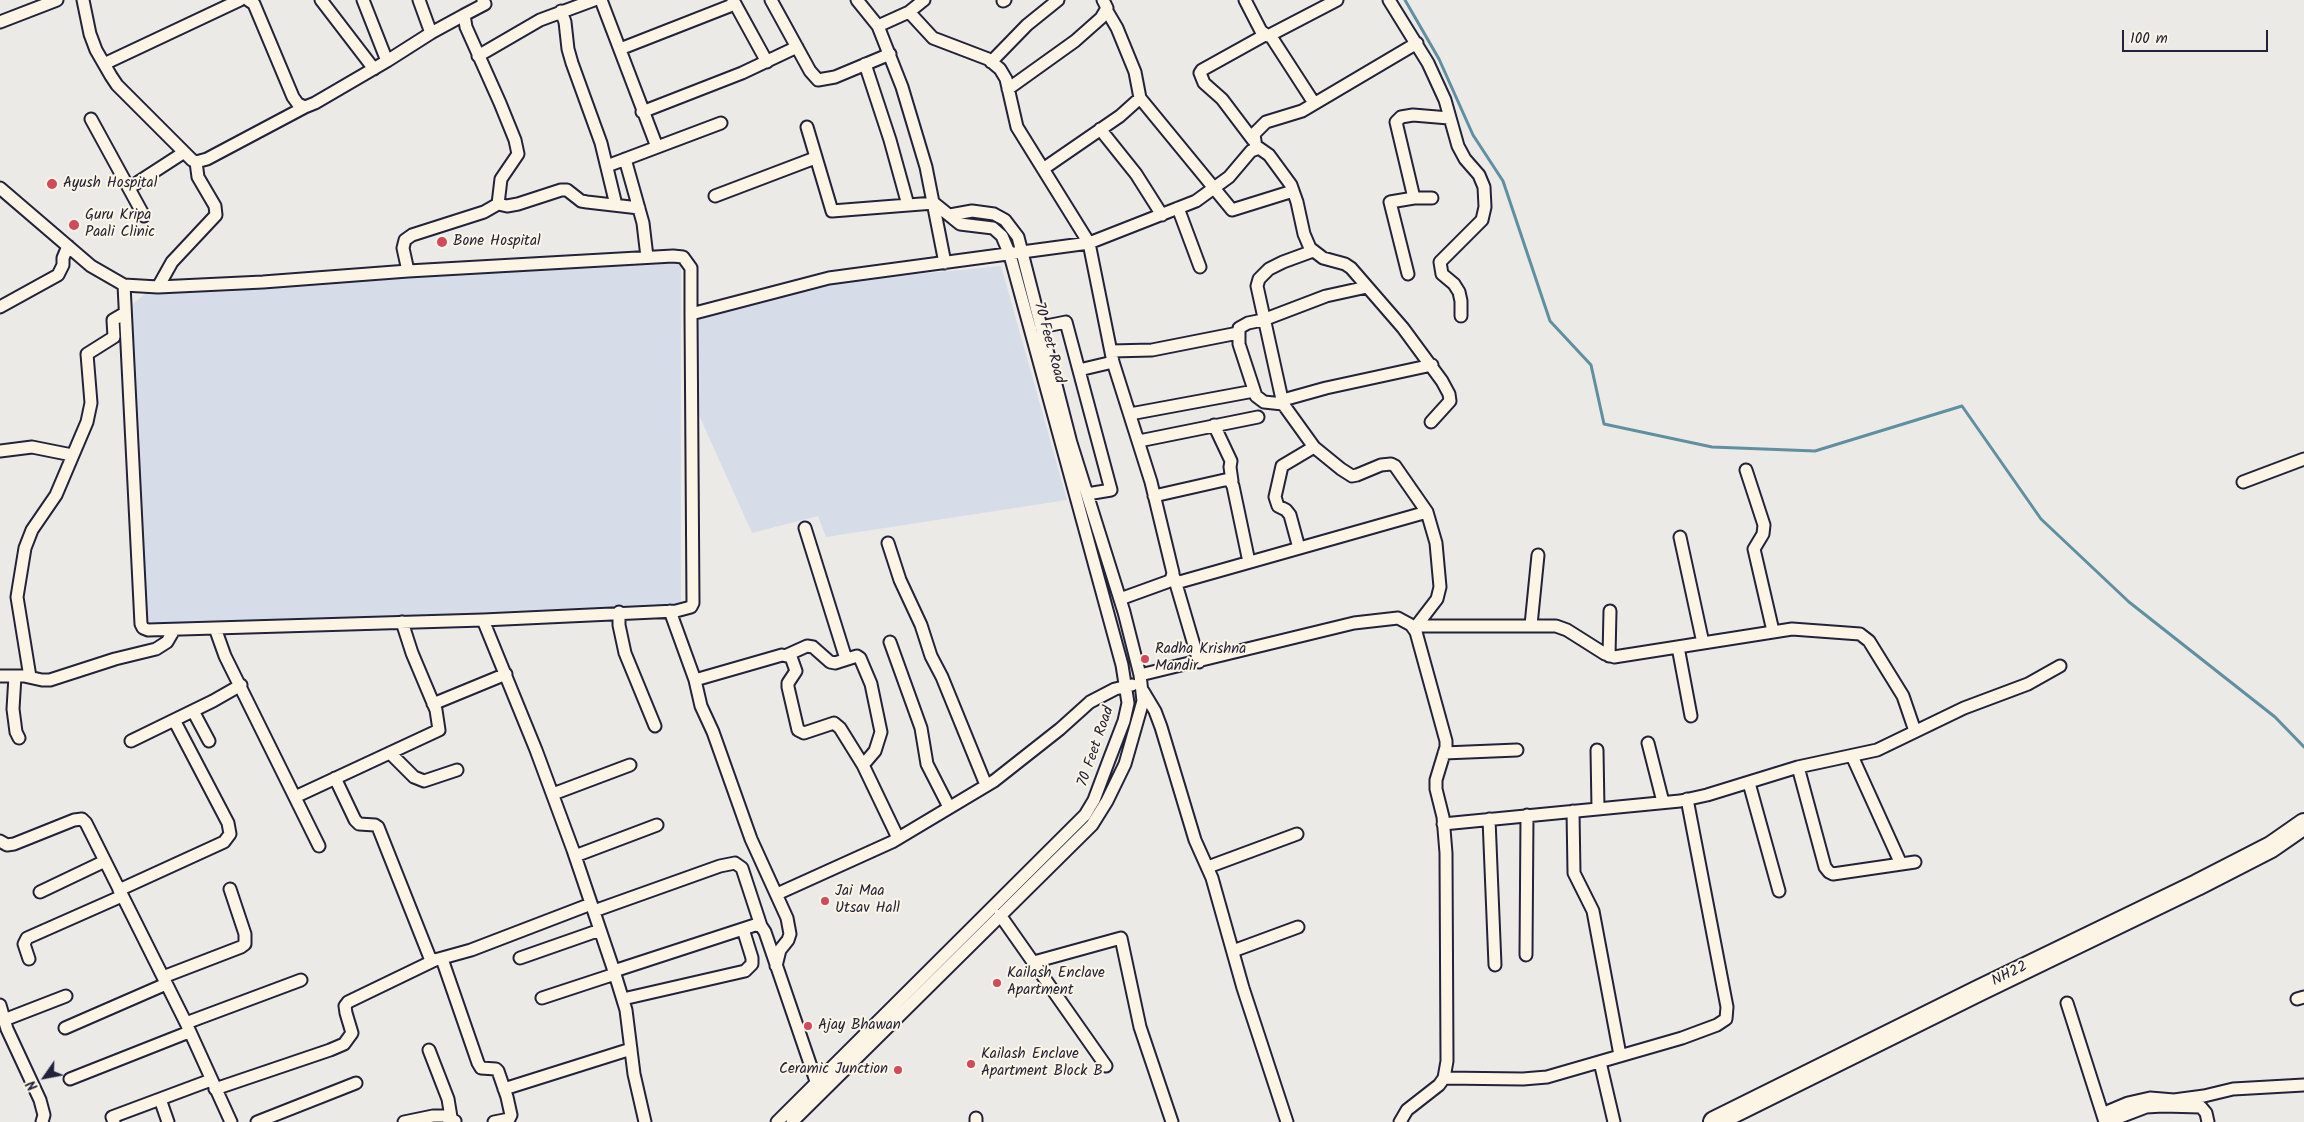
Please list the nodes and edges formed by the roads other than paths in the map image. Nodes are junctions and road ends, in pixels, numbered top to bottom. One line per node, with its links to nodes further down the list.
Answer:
1 (57, 0): 19 (street)
2 (83, 0): 36 (street)
3 (240, 0): 36 (street)
4 (248, 0): 42 (street)
5 (321, 0): 38 (street)
6 (363, 0): 33 (street)
7 (419, 0): 26 (street)
8 (594, 0): 21 (street)
9 (601, 0): 30 (street)
10 (771, 0): 29 (street)
11 (857, 0): 25 (street)
12 (924, 0): 22 (street)
13 (1058, 0): 35 (street)
14 (1245, 0): 27 (street)
15 (1337, 0): 27 (street)
16 (1389, 0): 28 (street)
17 (487, 1): 23 (street)
18 (734, 2): 30 (street); 34 (street)
19 (32, 4): 24 (street)
20 (1105, 5): 39 (street); 40 (street)
21 (561, 12): 32 (street); 55 (street)
22 (909, 12): 25 (street); 35 (street)
23 (464, 15): 26 (street); 32 (street)
24 (0, 22)
25 (878, 26): 31 (street)
26 (431, 33): 33 (street)
27 (1268, 35): 41 (street); 49 (street)
28 (1417, 43): 41 (street); 44 (street)
29 (797, 47): 34 (street); 37 (street)
30 (620, 49): 43 (street)
31 (890, 54): 37 (street); 64 (street)
32 (478, 56): 65 (street)
33 (387, 61): 38 (street)
34 (767, 62): 43 (street)
35 (991, 62): 39 (street)
36 (104, 64): 51 (street)
37 (865, 64): 67 (street)
38 (374, 69): 42 (street)
39 (1008, 89): 56 (street)
40 (1140, 98): 48 (street); 59 (street)
41 (1314, 103): 49 (street)
42 (305, 107): 54 (street)
43 (642, 112): 50 (street)
44 (1449, 118): 62 (street); 89 (street)
45 (91, 119): 58 (street)
46 (721, 123): 50 (street)
47 (807, 128): 52 (street)
48 (1100, 129): 56 (street); 71 (street)
49 (1255, 144): 59 (street); 60 (street)
50 (657, 147): 53 (street)
51 (183, 153): 54 (street); 58 (street)
52 (815, 158): 61 (street); 67 (street)
53 (625, 159): 55 (street); 68 (street)
54 (196, 162): 84 (street)
55 (608, 166): 66 (street)
56 (1043, 169): 73 (street)
57 (0, 188): 74 (street)
58 (129, 188): 72 (street)
59 (1215, 188): 60 (street); 69 (street)
60 (1293, 191): 75 (street)
61 (715, 196)
62 (1414, 198): 63 (street); 82 (street)
63 (1432, 198)
64 (934, 203): 67 (street); 70 (street); 79 (street)
65 (498, 204): 66 (street); 81 (street)
66 (616, 205): 68 (street)
67 (908, 205)
68 (639, 208): 78 (street)
69 (1178, 208): 71 (street); 80 (street)
70 (950, 215): 76 (street, 70 Feet Road); 77 (street, 70 Feet Road)
71 (1162, 215): 73 (street)
72 (144, 216)
73 (1089, 243): 76 (street); 93 (street)
74 (68, 246): 83 (street); 86 (street)
75 (1313, 252): 85 (street); 90 (street)
76 (1022, 253): 77 (street); 91 (street, 70 Feet Road)
77 (1010, 255): 79 (street); 146 (street, 70 Feet Road)
78 (647, 257): 81 (street); 88 (street)
79 (945, 263): 88 (street)
80 (1200, 267)
81 (408, 271): 84 (street)
82 (1408, 274)
83 (124, 284): 84 (street); 87 (street)
84 (158, 287)
85 (1367, 287): 90 (street); 94 (street)
86 (0, 308)
87 (125, 313): 105 (street); 129 (street)
88 (691, 314): 121 (street)
89 (1461, 316)
90 (1264, 320): 92 (street); 97 (street)
91 (1041, 327): 95 (street); 110 (street, 70 Feet Road)
92 (1238, 333): 93 (street); 96 (street)
93 (1112, 356): 95 (street); 98 (street)
94 (1432, 365): 97 (street); 100 (street)
95 (1079, 370): 110 (street)
96 (1254, 392): 97 (street); 98 (street)
97 (1283, 402): 103 (street)
98 (1130, 414): 102 (street)
99 (1258, 417): 101 (street)
100 (1431, 422)
101 (1214, 425): 102 (street); 108 (street)
102 (1139, 441): 111 (street)
103 (1314, 447): 112 (street); 116 (street)
104 (0, 451): 105 (street)
105 (72, 455): 142 (street)
106 (2304, 460): 109 (street)
107 (1746, 470): 130 (street)
108 (1232, 482): 111 (street); 118 (street)
109 (2242, 482)
110 (1086, 494): 120 (street, 70 Feet Road)
111 (1154, 496): 119 (street)
112 (1427, 512): 116 (street); 127 (street)
113 (806, 528): 136 (street)
114 (1680, 537): 132 (street)
115 (888, 543): 168 (street)
116 (1299, 548): 118 (street)
117 (1538, 555): 126 (street)
118 (1248, 562): 119 (street)
119 (1174, 578): 120 (street); 137 (street)
120 (1120, 599): 144 (street, 70 Feet Road)
121 (670, 611): 123 (street); 143 (street)
122 (1610, 611): 135 (street)
123 (619, 612): 124 (street); 151 (street)
124 (483, 620): 125 (street); 139 (street)
125 (402, 622): 128 (street); 147 (street)
126 (1531, 625): 127 (street); 135 (street)
127 (1415, 627): 137 (street); 160 (street)
128 (215, 628): 129 (street); 145 (street)
129 (174, 630): 142 (street)
130 (1773, 631): 132 (street); 152 (street)
131 (890, 642): 173 (street)
132 (1703, 643): 133 (street)
133 (1678, 647): 135 (street); 149 (street)
134 (787, 655): 136 (street); 143 (street); 163 (street)
135 (1609, 656)
136 (846, 659): 163 (street)
137 (1199, 662): 144 (street)
138 (2060, 666): 152 (street)
139 (506, 674): 147 (street); 169 (street)
140 (0, 676): 141 (street)
141 (15, 676): 142 (street); 153 (street)
142 (30, 677)
143 (695, 680): 195 (street)
144 (1141, 684): 146 (street); 178 (street, 70 Feet Road); 190 (street)
145 (241, 685): 148 (street); 170 (street)
146 (1126, 685): 168 (street); 178 (street, 70 Feet Road)
147 (433, 704): 159 (street)
148 (194, 711): 150 (street); 154 (street)
149 (1691, 716)
150 (174, 720): 155 (street); 194 (street)
151 (655, 726)
152 (1915, 731): 161 (street)
153 (19, 738)
154 (209, 741)
155 (131, 742)
156 (1648, 743): 172 (street)
157 (1517, 750): 160 (street)
158 (1597, 750): 174 (street)
159 (390, 753): 165 (street); 166 (street)
160 (1444, 753): 179 (street)
161 (1852, 756): 164 (street); 189 (street)
162 (630, 765): 169 (street)
163 (863, 765): 183 (street)
164 (1798, 767): 167 (street); 189 (street)
165 (457, 770)
166 (335, 778): 170 (street); 207 (street)
167 (1749, 783): 171 (street); 192 (street)
168 (986, 785): 173 (street)
169 (553, 794): 186 (street)
170 (295, 797): 185 (street)
171 (1687, 799): 172 (street); 224 (street)
172 (1663, 802): 174 (street)
173 (949, 807): 183 (street)
174 (1598, 809): 175 (street)
175 (1573, 811): 176 (street); 224 (street)
176 (1527, 815): 177 (street); 204 (street)
177 (1489, 819): 179 (street); 209 (street)
178 (1085, 824): 197 (street, 70 Feet Road); 202 (street, 70 Feet Road)
179 (1443, 824): 227 (street)
180 (2304, 824): 251 (highway, NH22)
181 (657, 825): 186 (street)
182 (1297, 834): 190 (street)
183 (898, 838): 195 (street)
184 (0, 841): 187 (street)
185 (319, 846)
186 (575, 856): 196 (street)
187 (105, 861): 193 (street); 194 (street)
188 (1915, 862): 189 (street)
189 (1901, 864)
190 (1208, 867): 203 (street)
191 (230, 889): 212 (street)
192 (1779, 890)
193 (40, 892)
194 (121, 893): 206 (street); 212 (street)
195 (777, 894): 210 (street)
196 (593, 907): 198 (street); 201 (street); 207 (street)
197 (1000, 915): 202 (street, 70 Feet Road); 208 (street)
198 (761, 926): 200 (street); 210 (street)
199 (1298, 927): 203 (street)
200 (743, 929): 211 (street); 216 (street)
201 (600, 930): 205 (street); 211 (street)
202 (967, 939): 229 (street, 70 Feet Road); 234 (street, 70 Feet Road)
203 (1232, 951): 248 (street)
204 (1526, 955)
205 (520, 958)
206 (29, 959)
207 (438, 960): 231 (street); 233 (street)
208 (1034, 962): 226 (street); 247 (street)
209 (1495, 965)
210 (776, 966): 229 (street)
211 (615, 973): 215 (street); 216 (street)
212 (164, 980): 220 (street); 221 (street)
213 (302, 980): 220 (street)
214 (66, 996): 219 (street)
215 (542, 998)
216 (623, 999): 222 (street)
217 (2067, 1003): 252 (street)
218 (0, 1005): 219 (street)
219 (4, 1020): 237 (street)
220 (188, 1027): 228 (street); 231 (street)
221 (66, 1028)
222 (631, 1049): 233 (street); 244 (street)
223 (429, 1050): 236 (street)
224 (1620, 1055): 225 (street)
225 (1600, 1062): 227 (street); 250 (street)
226 (1106, 1066)
227 (1444, 1078): 249 (street)
228 (70, 1080)
229 (816, 1082): 234 (street); 245 (street, 70 Feet Road)
230 (356, 1083): 241 (street)
231 (213, 1084): 235 (street); 240 (street)
232 (2304, 1085): 252 (street)
233 (504, 1089): 243 (street)
234 (820, 1094): 246 (street, 70 Feet Road)
235 (160, 1100): 238 (street); 239 (street)
236 (453, 1120): 242 (street)
237 (42, 1122)
238 (114, 1122)
239 (168, 1122)
240 (230, 1122)
241 (257, 1122)
242 (404, 1122)
243 (494, 1122)
244 (645, 1122)
245 (777, 1122)
246 (792, 1122)
247 (1172, 1122)
248 (1287, 1122)
249 (1400, 1122)
250 (1614, 1122)
251 (1714, 1122)
252 (2106, 1122): 253 (street)
253 (2208, 1122)

